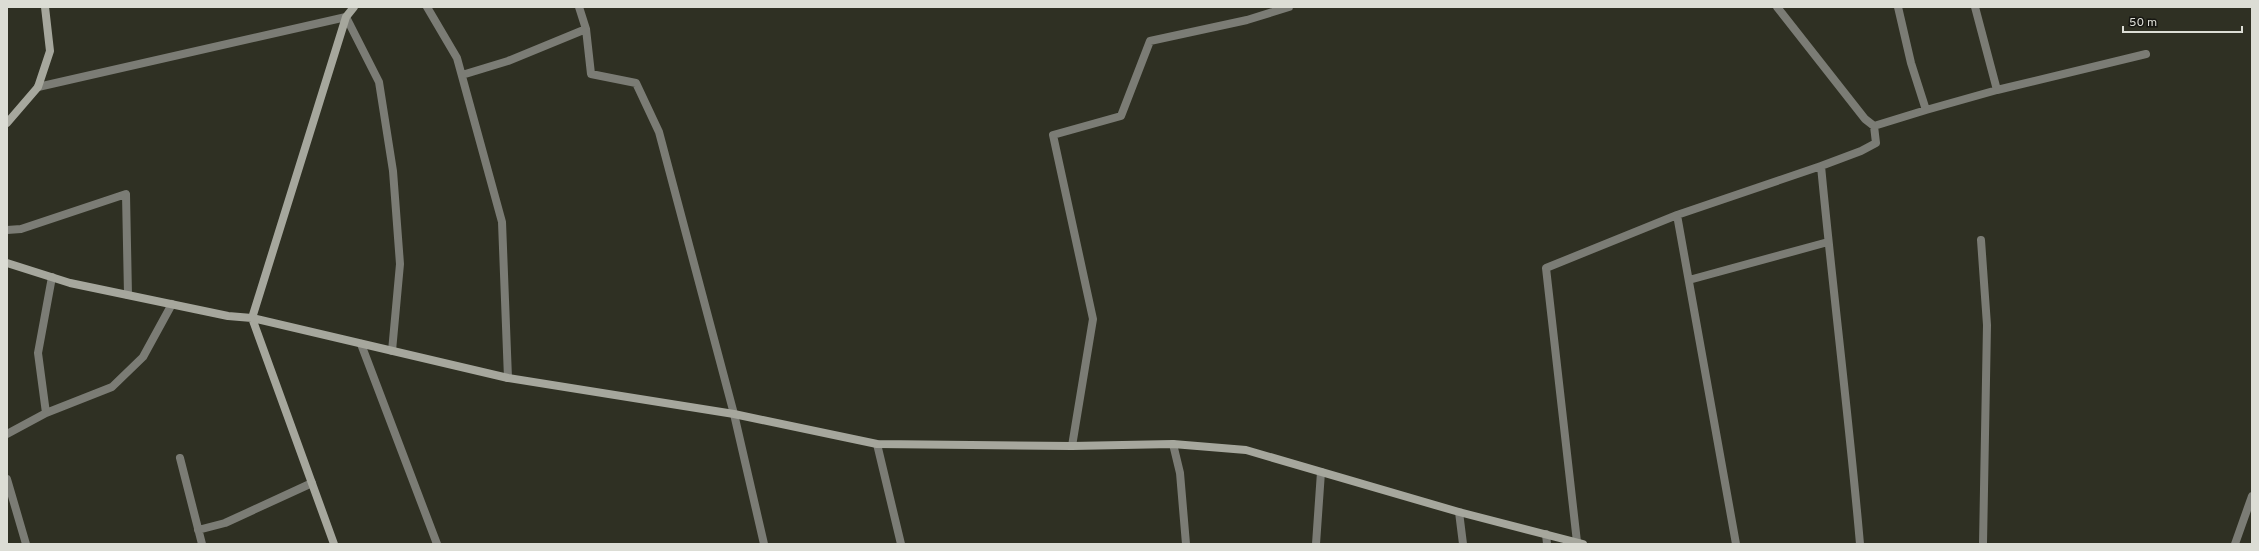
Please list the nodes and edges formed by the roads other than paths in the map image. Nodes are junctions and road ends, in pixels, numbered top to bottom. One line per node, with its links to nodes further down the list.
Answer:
1 (45, 7): 13 (main road)
2 (354, 7): 9 (main road)
3 (427, 7): 12 (street)
4 (579, 7): 10 (street)
5 (1289, 7): 37 (street)
6 (1777, 7): 17 (street)
7 (1898, 7): 15 (street)
8 (1975, 7): 14 (street)
9 (346, 17): 13 (street); 28 (main road); 30 (street)
10 (586, 29): 12 (street); 33 (street)
11 (2146, 54): 14 (street)
12 (462, 75): 31 (street)
13 (38, 87): 16 (main road)
14 (1998, 90): 15 (street)
15 (1926, 110): 17 (street)
16 (7, 124)
17 (1874, 126): 18 (street)
18 (1820, 166): 19 (street); 22 (street)
19 (1677, 215): 25 (street); 46 (street)
20 (7, 230): 26 (street)
21 (1980, 240): 59 (street)
22 (1828, 242): 25 (street); 58 (street)
23 (7, 263): 24 (main road)
24 (52, 278): 26 (main road); 32 (street)
25 (1688, 280): 57 (street)
26 (128, 295): 27 (main road)
27 (172, 304): 28 (main road); 32 (street)
28 (252, 318): 29 (main road); 41 (main road)
29 (361, 344): 30 (main road); 50 (street)
30 (392, 351): 31 (main road)
31 (508, 378): 33 (main road)
32 (46, 414): 34 (street)
33 (734, 414): 35 (main road); 51 (street)
34 (7, 434)
35 (877, 444): 37 (main road); 52 (street)
36 (1173, 444): 37 (main road); 39 (main road); 53 (street)
37 (1072, 446)
38 (180, 458): 44 (street)
39 (1321, 472): 43 (main road); 54 (street)
40 (7, 479): 47 (street)
41 (312, 483): 44 (street); 49 (main road)
42 (2252, 496): 60 (street)
43 (1459, 512): 45 (main road); 55 (street)
44 (198, 530): 48 (street)
45 (1546, 534): 46 (main road); 56 (street)
46 (1580, 543)
47 (26, 544)
48 (202, 544)
49 (334, 544)
50 (437, 544)
51 (764, 544)
52 (901, 544)
53 (1186, 544)
54 (1316, 544)
55 (1463, 544)
56 (1547, 544)
57 (1736, 544)
58 (1860, 544)
59 (1983, 544)
60 (2235, 544)

